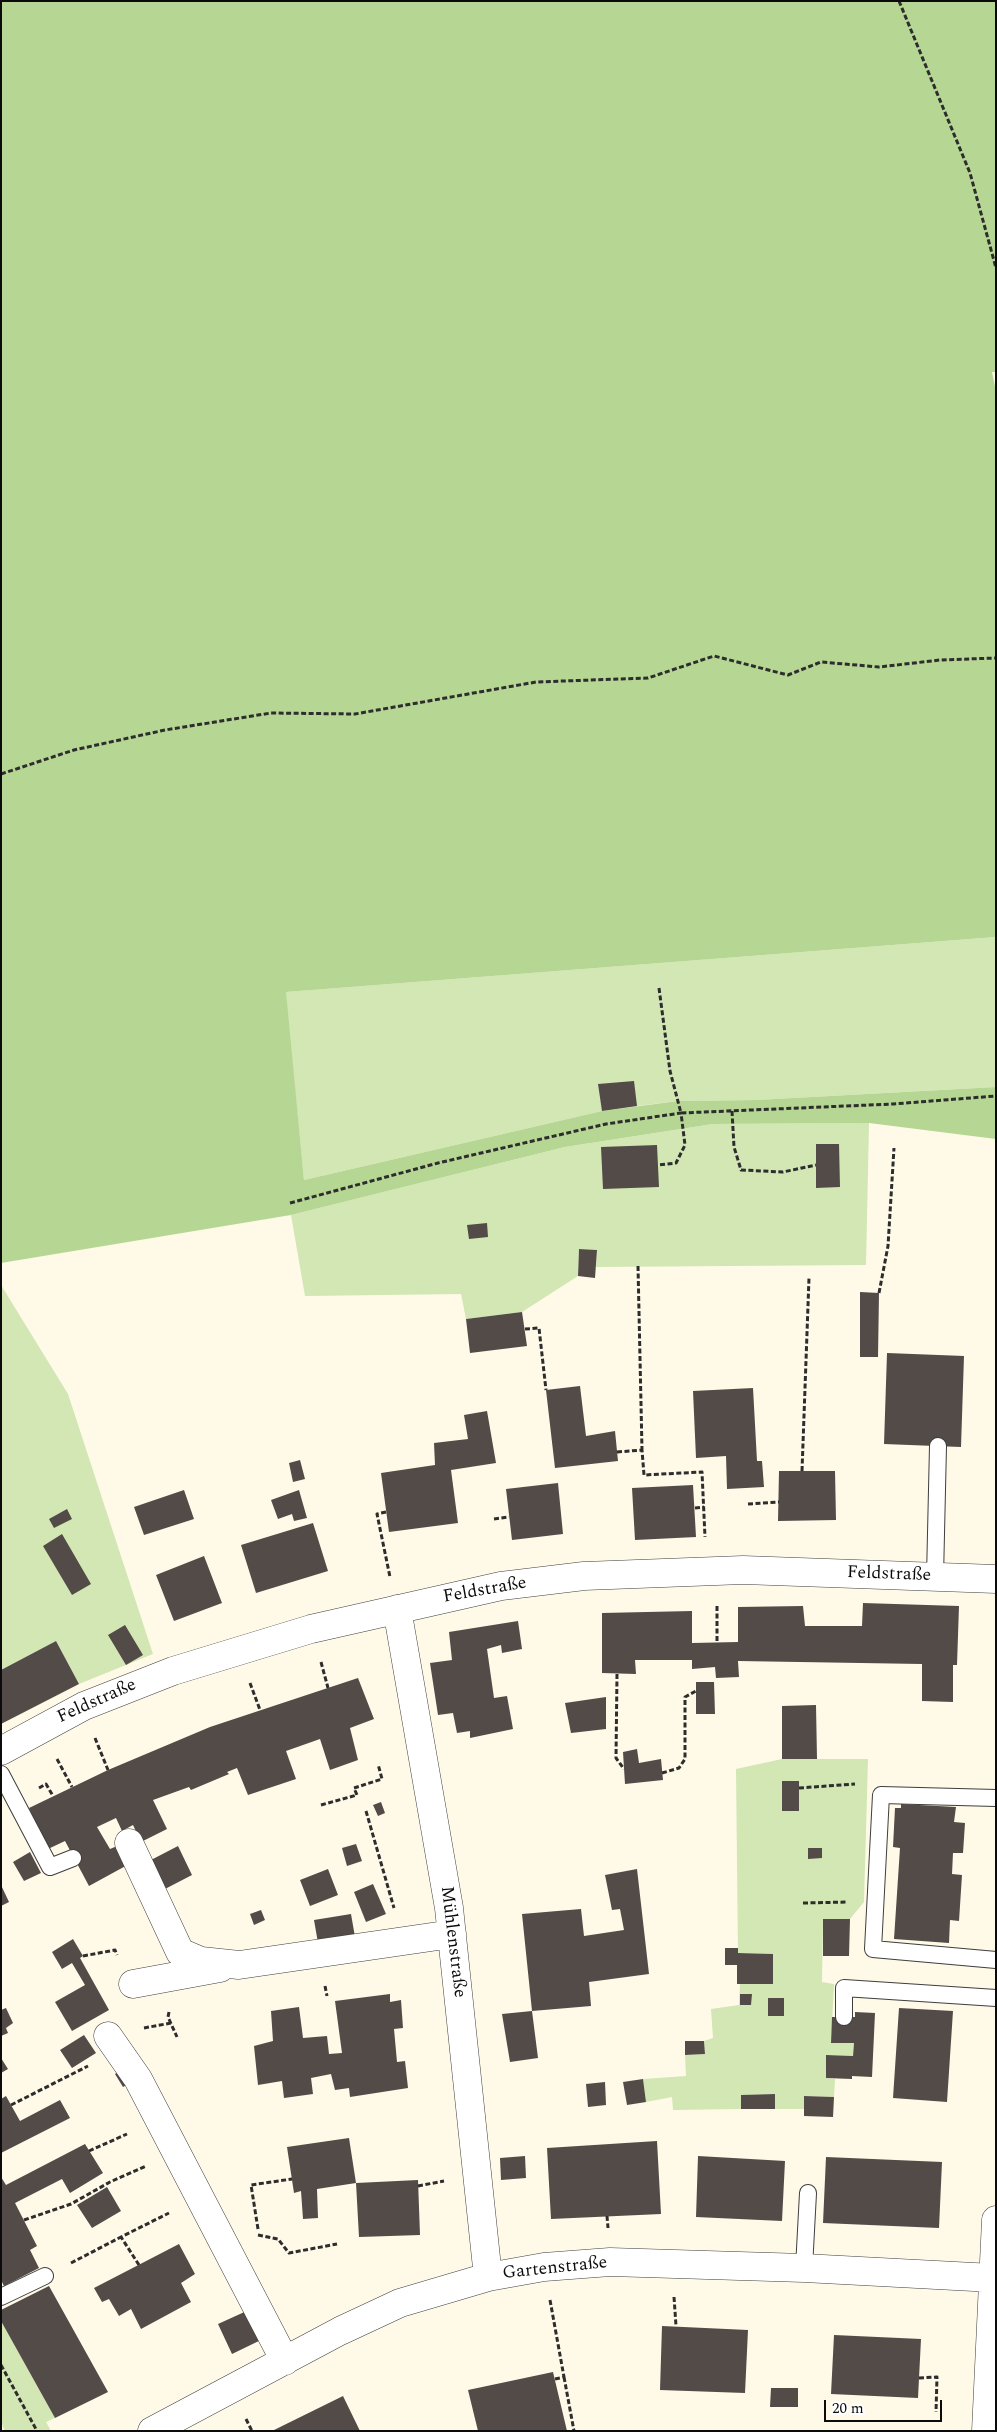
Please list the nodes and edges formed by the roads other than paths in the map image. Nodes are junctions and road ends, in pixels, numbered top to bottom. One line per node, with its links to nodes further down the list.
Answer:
1 (938, 1446): 2 (lane)
2 (935, 1577): 3 (street, Feldstraße); 4 (street, Feldstraße)
3 (996, 1579)
4 (397, 1608): 5 (street, Feldstraße); 10 (street, Mühlenstraße)
5 (1, 1751)
6 (1, 1774): 9 (lane)
7 (996, 1798): 11 (lane)
8 (129, 1843): 12 (street)
9 (74, 1858)
10 (452, 1934): 12 (street); 21 (street, Mühlenstraße)
11 (996, 1960)
12 (239, 1965): 13 (street)
13 (133, 1984)
14 (996, 1998): 15 (lane)
15 (844, 2017)
16 (110, 2040): 24 (street)
17 (808, 2193): 19 (lane)
18 (996, 2220): 22 (street)
19 (804, 2268): 21 (street, Gartenstraße); 22 (street, Gartenstraße)
20 (46, 2276): 23 (lane)
21 (488, 2277): 24 (street, Gartenstraße)
22 (993, 2278): 26 (street)
23 (1, 2297)
24 (285, 2361): 25 (street, Gartenstraße)
25 (152, 2431)
26 (986, 2431)

